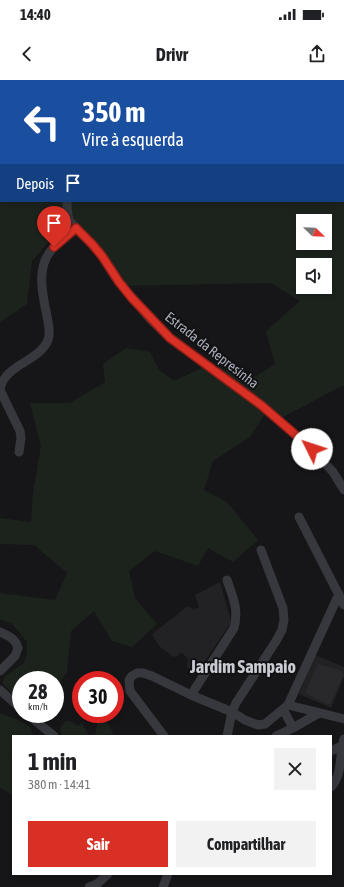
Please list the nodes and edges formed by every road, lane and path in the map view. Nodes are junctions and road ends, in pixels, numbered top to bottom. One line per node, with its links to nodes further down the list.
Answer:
1 (67, 202): 2 (street, Estrada da Represinha)
2 (76, 228): 3 (street); 5 (street, Estrada da Represinha)
3 (0, 389): 4 (street)
4 (19, 452)
5 (344, 490)
6 (299, 517): 9 (street)
7 (261, 550): 17 (street)
8 (227, 580): 14 (street)
9 (339, 594): 10 (street); 16 (street)
10 (344, 605)
11 (0, 632): 12 (street)
12 (0, 671)
13 (0, 690): 15 (street)
14 (191, 695): 17 (street); 23 (street)
15 (12, 701)
16 (286, 707): 17 (street); 18 (street); 21 (street)
17 (232, 712): 24 (street)
18 (319, 713): 19 (street); 21 (street)
19 (344, 719)
20 (38, 723): 22 (street)
21 (293, 728): 25 (street)
22 (53, 735)
23 (163, 735)
24 (227, 735)
25 (278, 735)
26 (343, 742): 27 (street); 28 (street)
27 (332, 750)
28 (332, 785)
29 (107, 875): 31 (street)
30 (168, 875): 32 (street)
31 (89, 887)
32 (163, 887)

